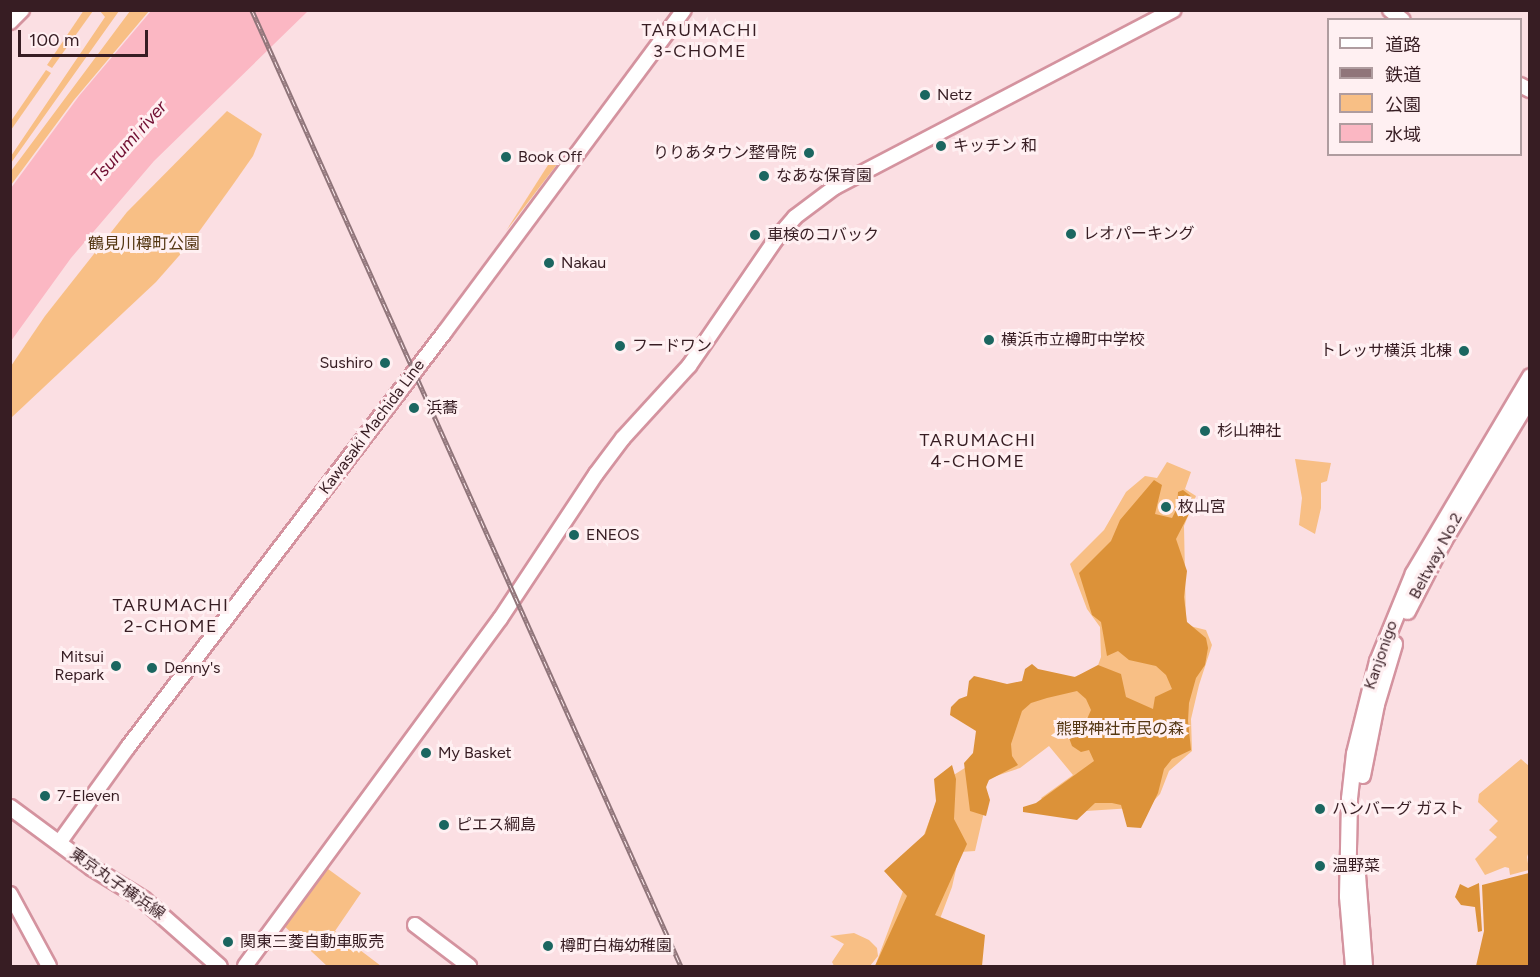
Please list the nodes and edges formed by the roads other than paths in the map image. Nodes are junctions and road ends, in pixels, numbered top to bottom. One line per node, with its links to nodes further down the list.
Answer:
1 (22, 10): 4 (street)
2 (684, 10): 8 (street, Kawasaki Machida Line)
3 (1173, 10): 13 (street)
4 (10, 22)
5 (1530, 376): 15 (main road, Kanjonigo)
6 (1530, 397): 16 (main road, Kanjonigo)
7 (10, 807): 8 (main road, 東京丸子横浜線)
8 (59, 843): 12 (main road, 東京丸子横浜線)
9 (10, 894): 11 (street)
10 (414, 925): 14 (street)
11 (49, 966)
12 (219, 966)
13 (245, 966)
14 (469, 966)
15 (1353, 966)
16 (1364, 966)

